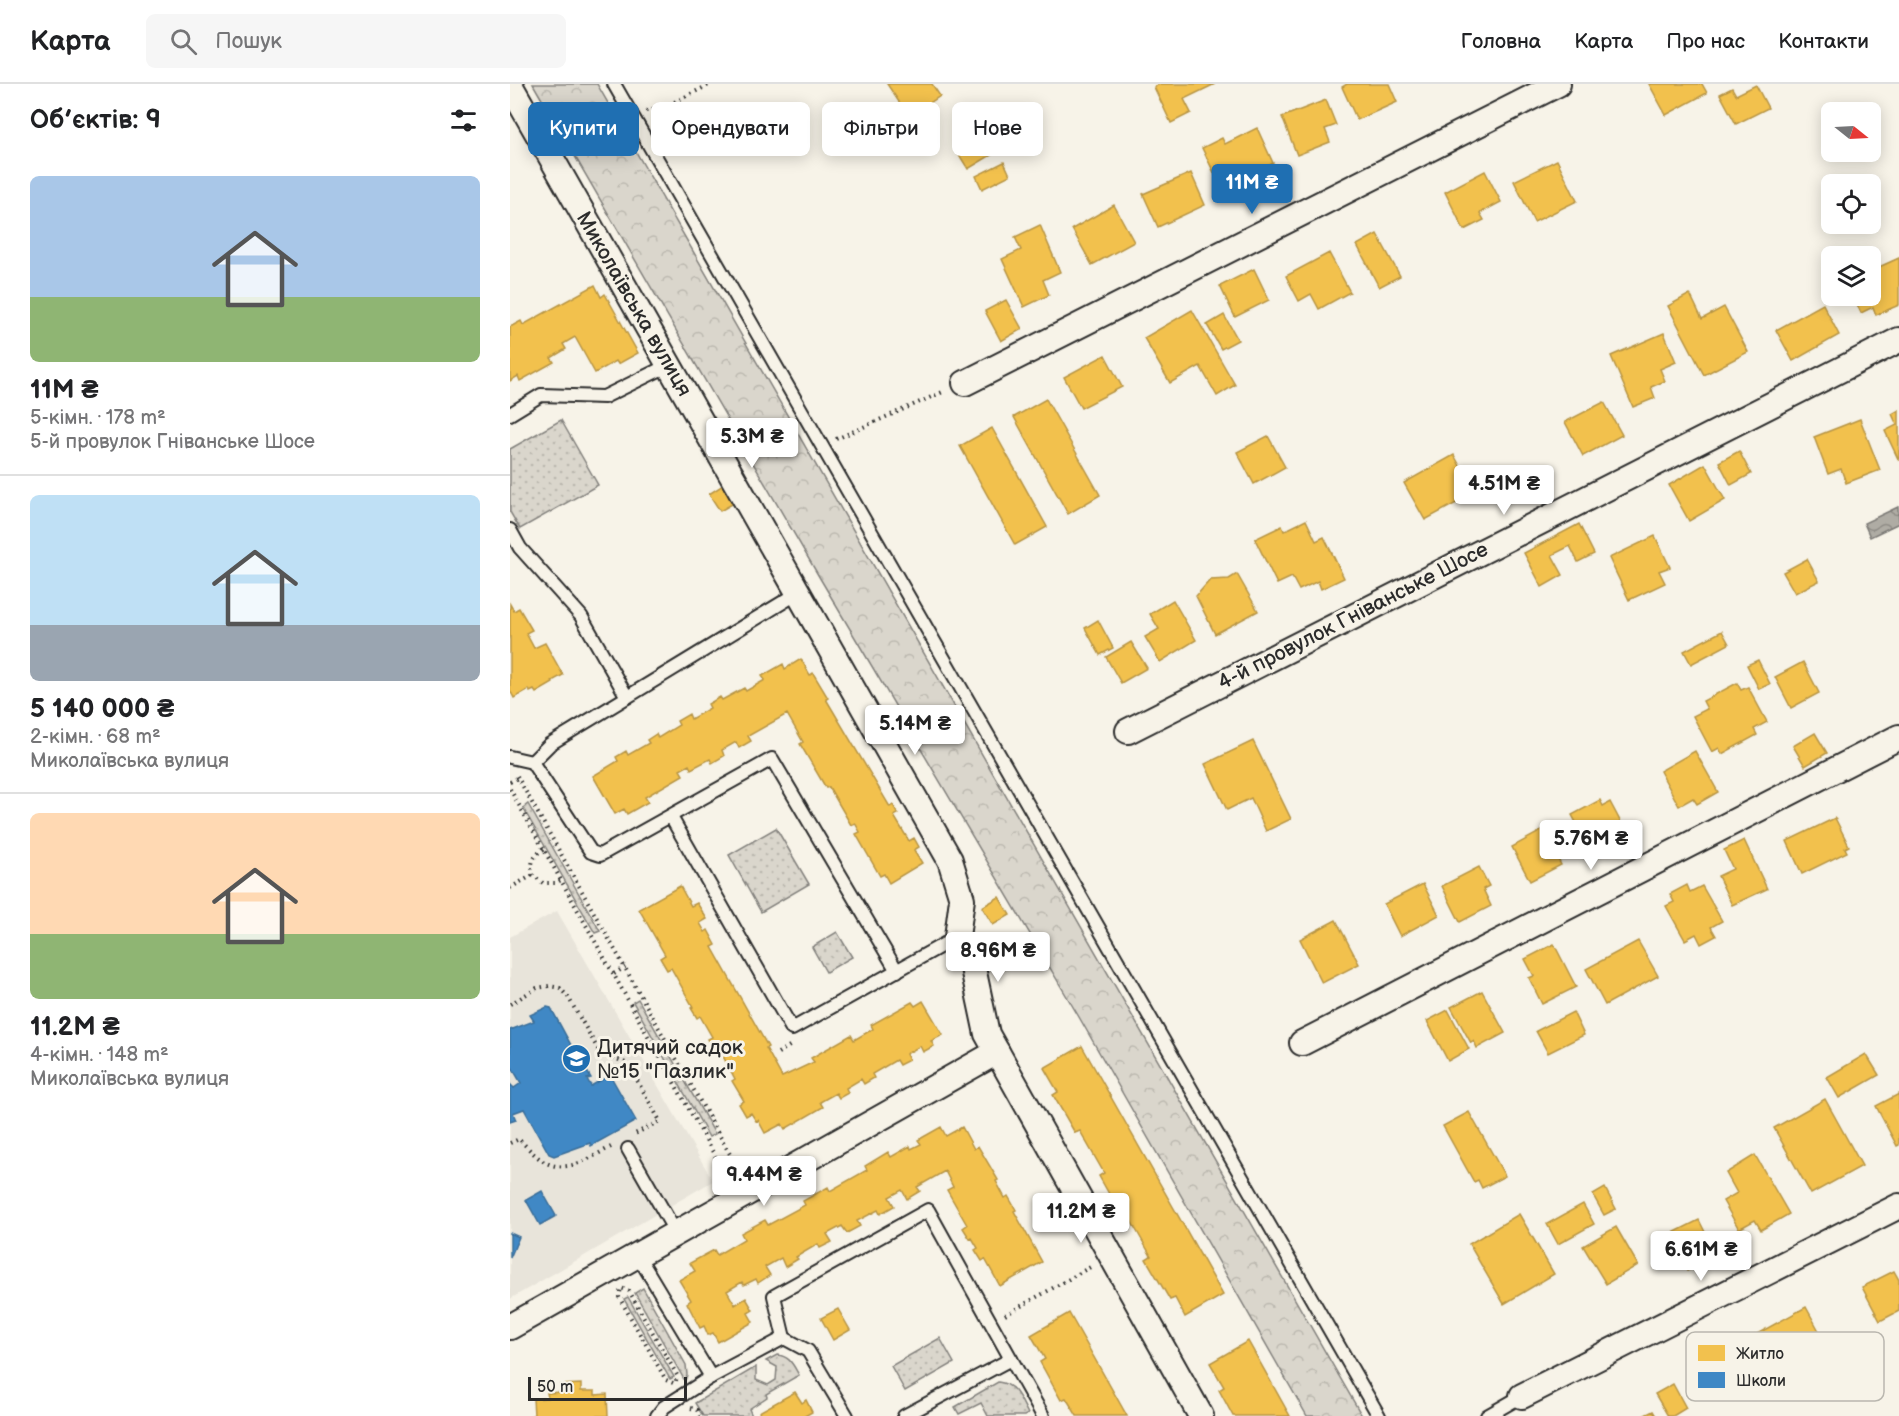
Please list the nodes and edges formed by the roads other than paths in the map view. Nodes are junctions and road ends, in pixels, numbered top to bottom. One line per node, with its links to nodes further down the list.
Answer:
1 (614, 84): 34 (lane)
2 (1558, 84): 6 (street)
3 (510, 85): 5 (street, Миколаївська вулиця)
4 (1899, 340): 11 (street, 4-й провулок Гніванське Шосе)
5 (669, 365): 7 (lane); 9 (street, Миколаївська вулиця)
6 (964, 383)
7 (510, 414)
8 (510, 530): 10 (lane)
9 (798, 593): 10 (lane); 16 (street, Миколаївська вулиця)
10 (627, 697): 14 (lane)
11 (1128, 731)
12 (1899, 737): 18 (street)
13 (510, 757): 14 (lane)
14 (532, 762): 15 (lane)
15 (671, 817): 17 (lane); 17 (lane)
16 (957, 937): 17 (lane); 19 (street)
17 (897, 971)
18 (1302, 1042)
19 (997, 1052): 22 (street); 33 (street)
20 (626, 1145): 22 (lane)
21 (1899, 1206): 28 (street)
22 (676, 1233): 23 (street)
23 (637, 1254): 24 (street); 27 (lane)
24 (510, 1327)
25 (784, 1338): 26 (lane); 27 (lane); 30 (lane)
26 (1011, 1359): 31 (lane); 32 (lane)
27 (711, 1377): 29 (lane)
28 (1522, 1396): 35 (lane)
29 (657, 1416)
30 (848, 1416)
31 (904, 1416)
32 (1043, 1416)
33 (1201, 1416)
34 (1379, 1416)
35 (1487, 1416)

